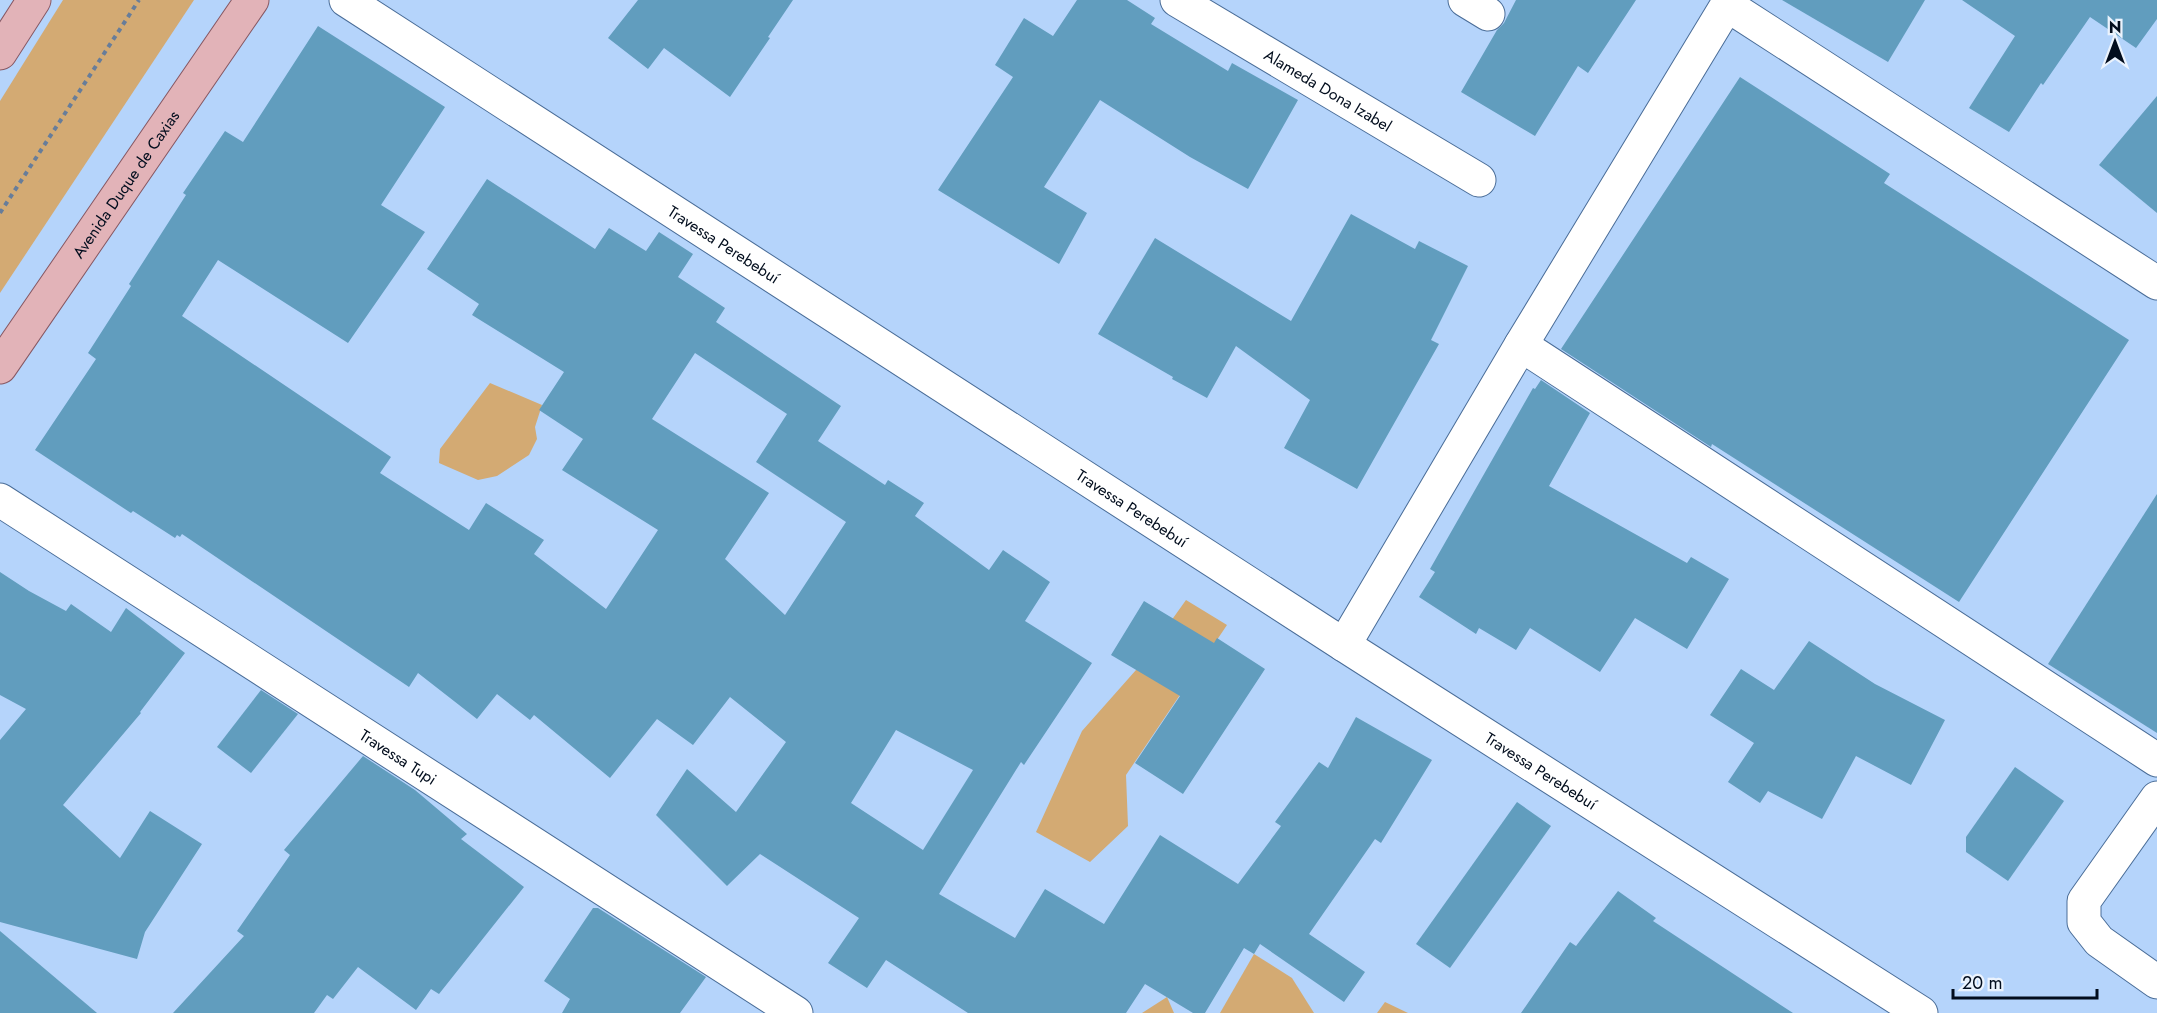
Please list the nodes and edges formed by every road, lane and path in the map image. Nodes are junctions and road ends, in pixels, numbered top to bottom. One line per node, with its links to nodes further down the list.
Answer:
1 (34, 0): 6 (main road)
2 (139, 0): 8 (path)
3 (252, 0): 11 (main road, Avenida Duque de Caxias)
4 (346, 0): 13 (street, Travessa Perebebuí)
5 (1177, 0): 7 (street, Alameda Dona Izabel)
6 (0, 53)
7 (1479, 180)
8 (0, 213)
9 (2157, 283): 10 (street)
10 (1521, 345): 13 (street); 14 (street)
11 (0, 367)
12 (0, 500): 17 (street, Travessa Tupi)
13 (1344, 645): 18 (street, Travessa Perebebuí)
14 (2157, 760)
15 (2152, 817): 16 (street)
16 (2157, 982)
17 (796, 1013)
18 (1921, 1013)

